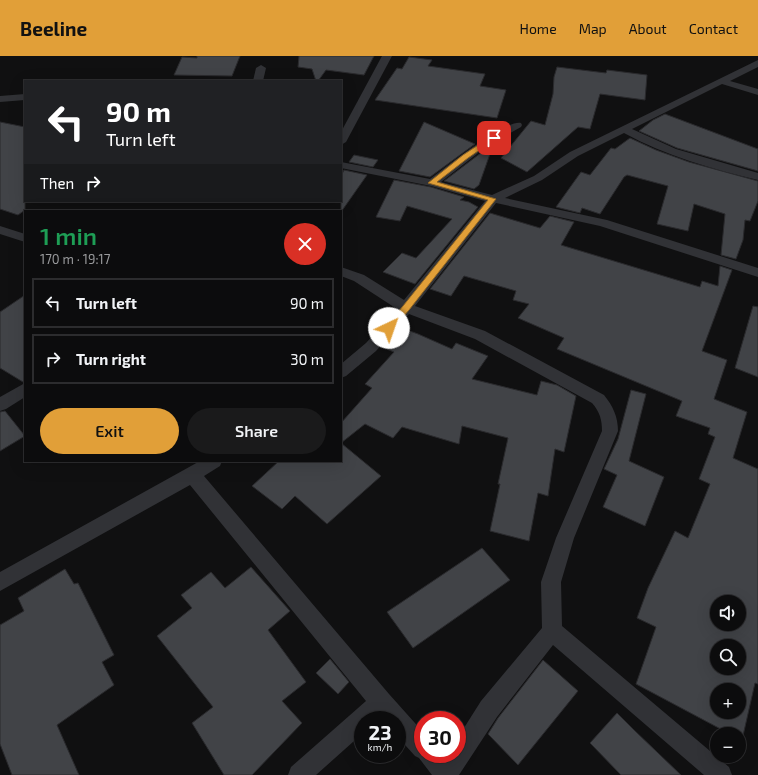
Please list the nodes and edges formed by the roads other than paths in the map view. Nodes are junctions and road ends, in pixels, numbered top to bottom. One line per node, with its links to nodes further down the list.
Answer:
1 (387, 56): 11 (street)
2 (758, 63): 5 (street)
3 (261, 68): 4 (street)
4 (258, 80)
5 (721, 81): 6 (street); 10 (street)
6 (758, 92)
7 (24, 97): 8 (street)
8 (0, 99)
9 (517, 126): 14 (street)
10 (624, 130): 13 (street); 15 (street)
11 (342, 140)
12 (342, 165): 14 (street)
13 (758, 177)
14 (432, 183): 15 (street)
15 (493, 199): 19 (street); 20 (street)
16 (0, 230): 17 (street)
17 (24, 238)
18 (342, 271): 20 (street)
19 (758, 273)
20 (406, 308): 21 (street); 25 (street)
21 (342, 371)
22 (212, 462): 23 (street)
23 (192, 475): 24 (street); 26 (street)
24 (0, 582)
25 (552, 631): 30 (street); 31 (street)
26 (381, 702): 27 (street); 29 (street)
27 (414, 738)
28 (437, 763): 30 (street)
29 (299, 775)
30 (447, 775)
31 (721, 775)

